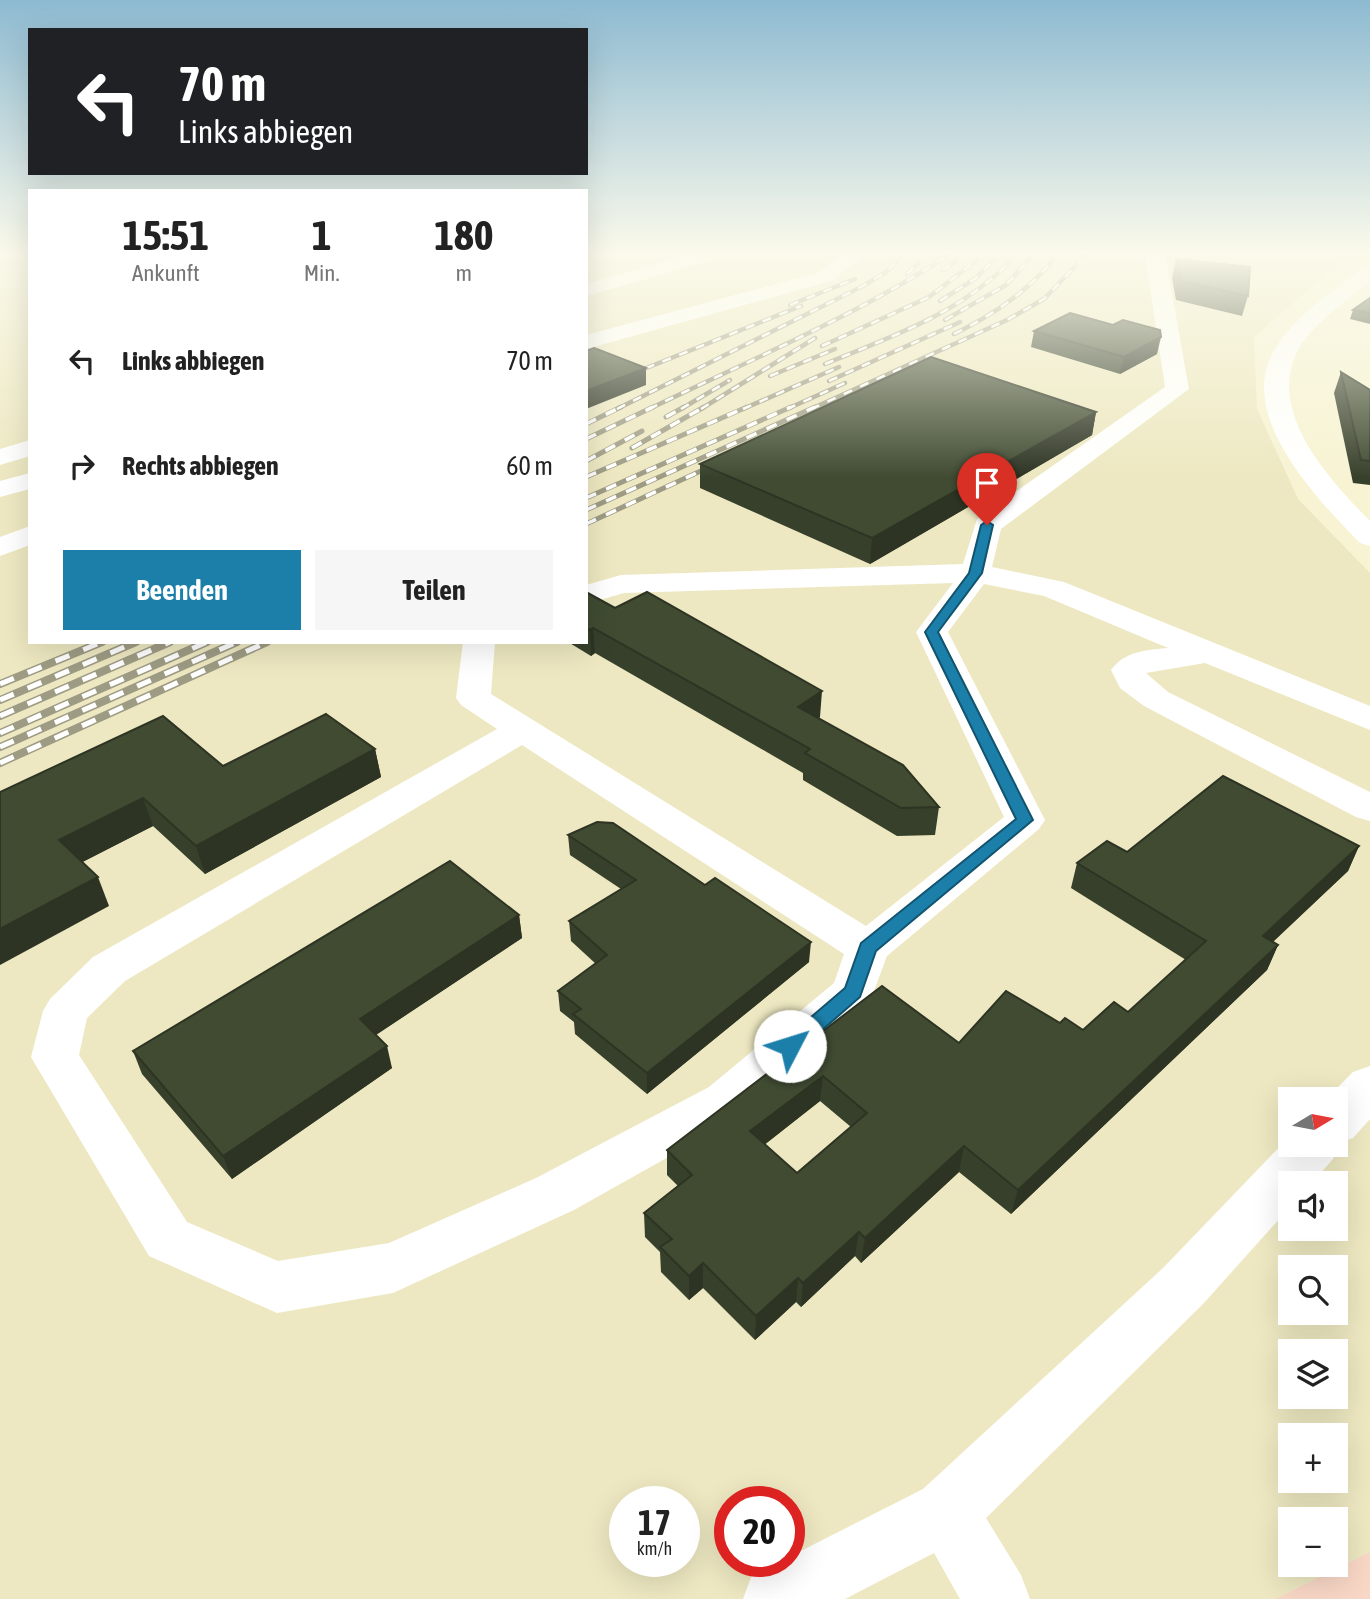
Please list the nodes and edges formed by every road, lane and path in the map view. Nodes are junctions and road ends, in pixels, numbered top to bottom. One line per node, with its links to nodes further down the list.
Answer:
1 (635, 329): 4 (street)
2 (1167, 329): 12 (street)
3 (1305, 329): 10 (street)
4 (588, 341)
5 (28, 449): 6 (street)
6 (0, 457)
7 (28, 482): 8 (street)
8 (0, 489)
9 (28, 536): 11 (street)
10 (1370, 537)
11 (0, 547)
12 (975, 573): 13 (street); 15 (street); 19 (street)
13 (588, 594)
14 (479, 644): 17 (street)
15 (1213, 652): 16 (street); 18 (street)
16 (1370, 719)
17 (523, 729): 19 (street); 19 (street)
18 (1370, 808)
19 (868, 948)
20 (1370, 1086): 21 (street)
21 (1348, 1109)
22 (1302, 1157): 23 (street)
23 (946, 1512): 24 (street); 25 (street)
24 (776, 1599)
25 (997, 1599)

